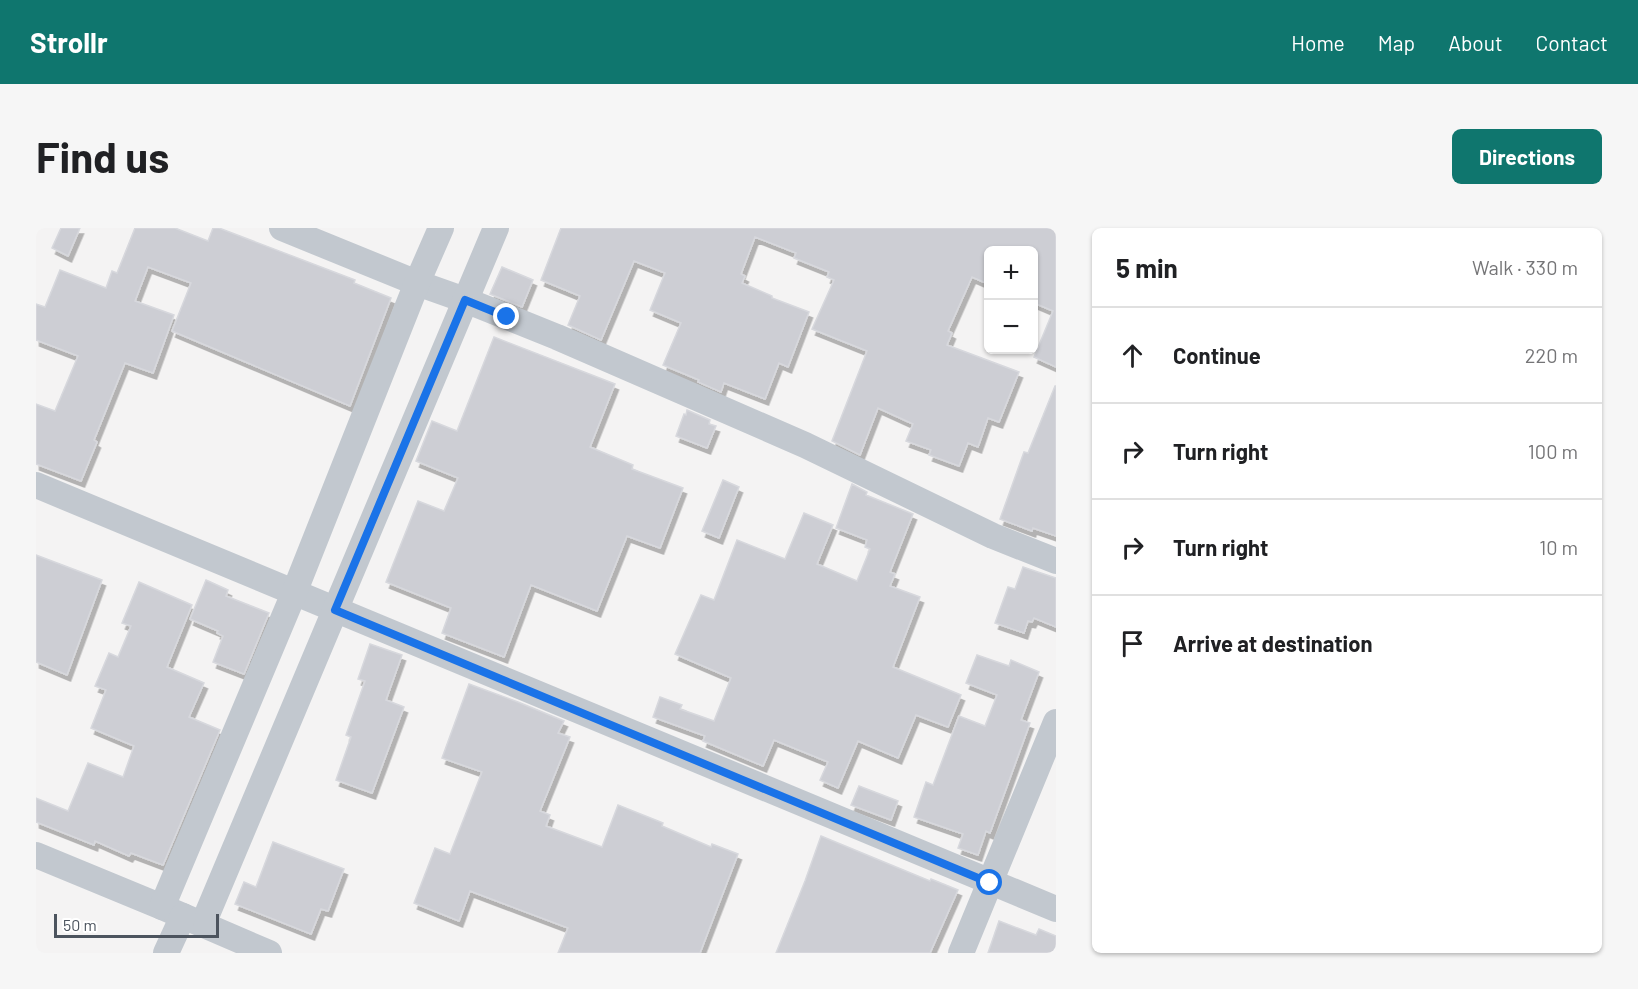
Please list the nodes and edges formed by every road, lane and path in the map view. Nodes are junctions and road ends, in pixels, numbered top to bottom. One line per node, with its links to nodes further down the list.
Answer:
1 (282, 228): 4 (street)
2 (441, 228): 4 (street)
3 (496, 228): 5 (street)
4 (417, 283): 5 (street); 8 (street)
5 (465, 300): 7 (street); 9 (street)
6 (36, 485): 8 (street)
7 (1056, 561)
8 (294, 593): 9 (street); 14 (street)
9 (335, 610): 12 (street); 14 (street)
10 (1056, 722): 12 (street)
11 (36, 855): 14 (street)
12 (990, 883): 13 (street); 17 (street)
13 (1056, 909)
14 (183, 916): 15 (street); 16 (street)
15 (166, 953)
16 (269, 953)
17 (961, 953)

